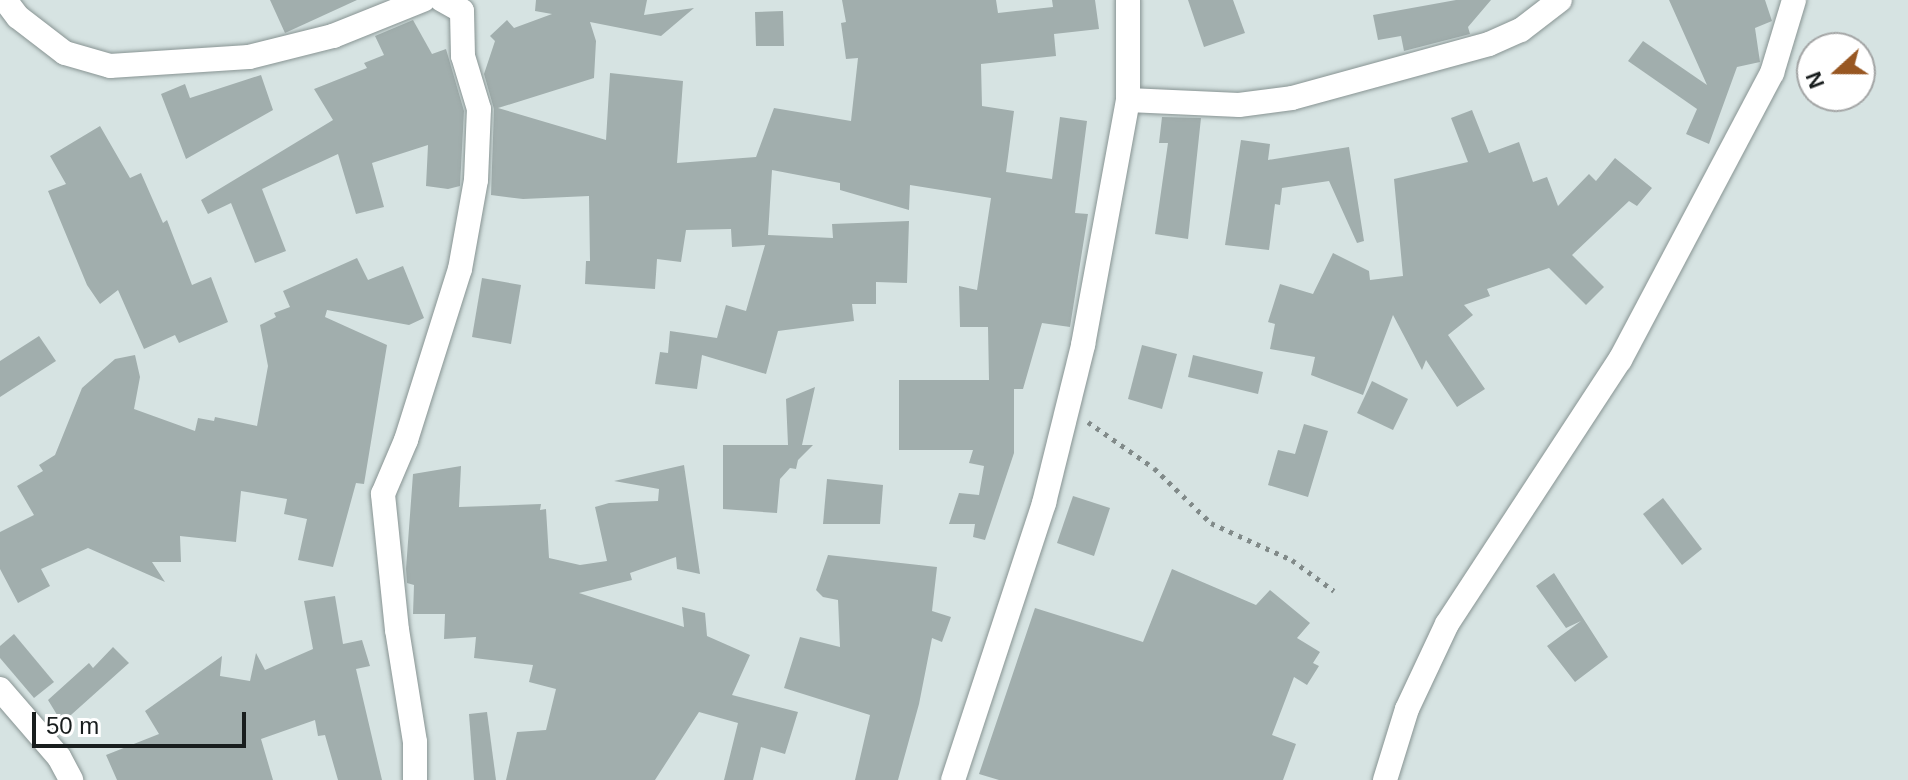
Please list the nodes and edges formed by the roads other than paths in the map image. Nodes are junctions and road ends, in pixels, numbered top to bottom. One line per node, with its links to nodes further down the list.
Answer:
1 (5, 0): 2 (street)
2 (423, 0)
3 (1128, 0): 7 (street)
4 (1560, 0): 7 (street)
5 (1794, 0): 12 (street)
6 (462, 4): 10 (street)
7 (1128, 100): 11 (street)
8 (0, 689): 9 (street)
9 (71, 780)
10 (415, 780)
11 (953, 780)
12 (1385, 780)

